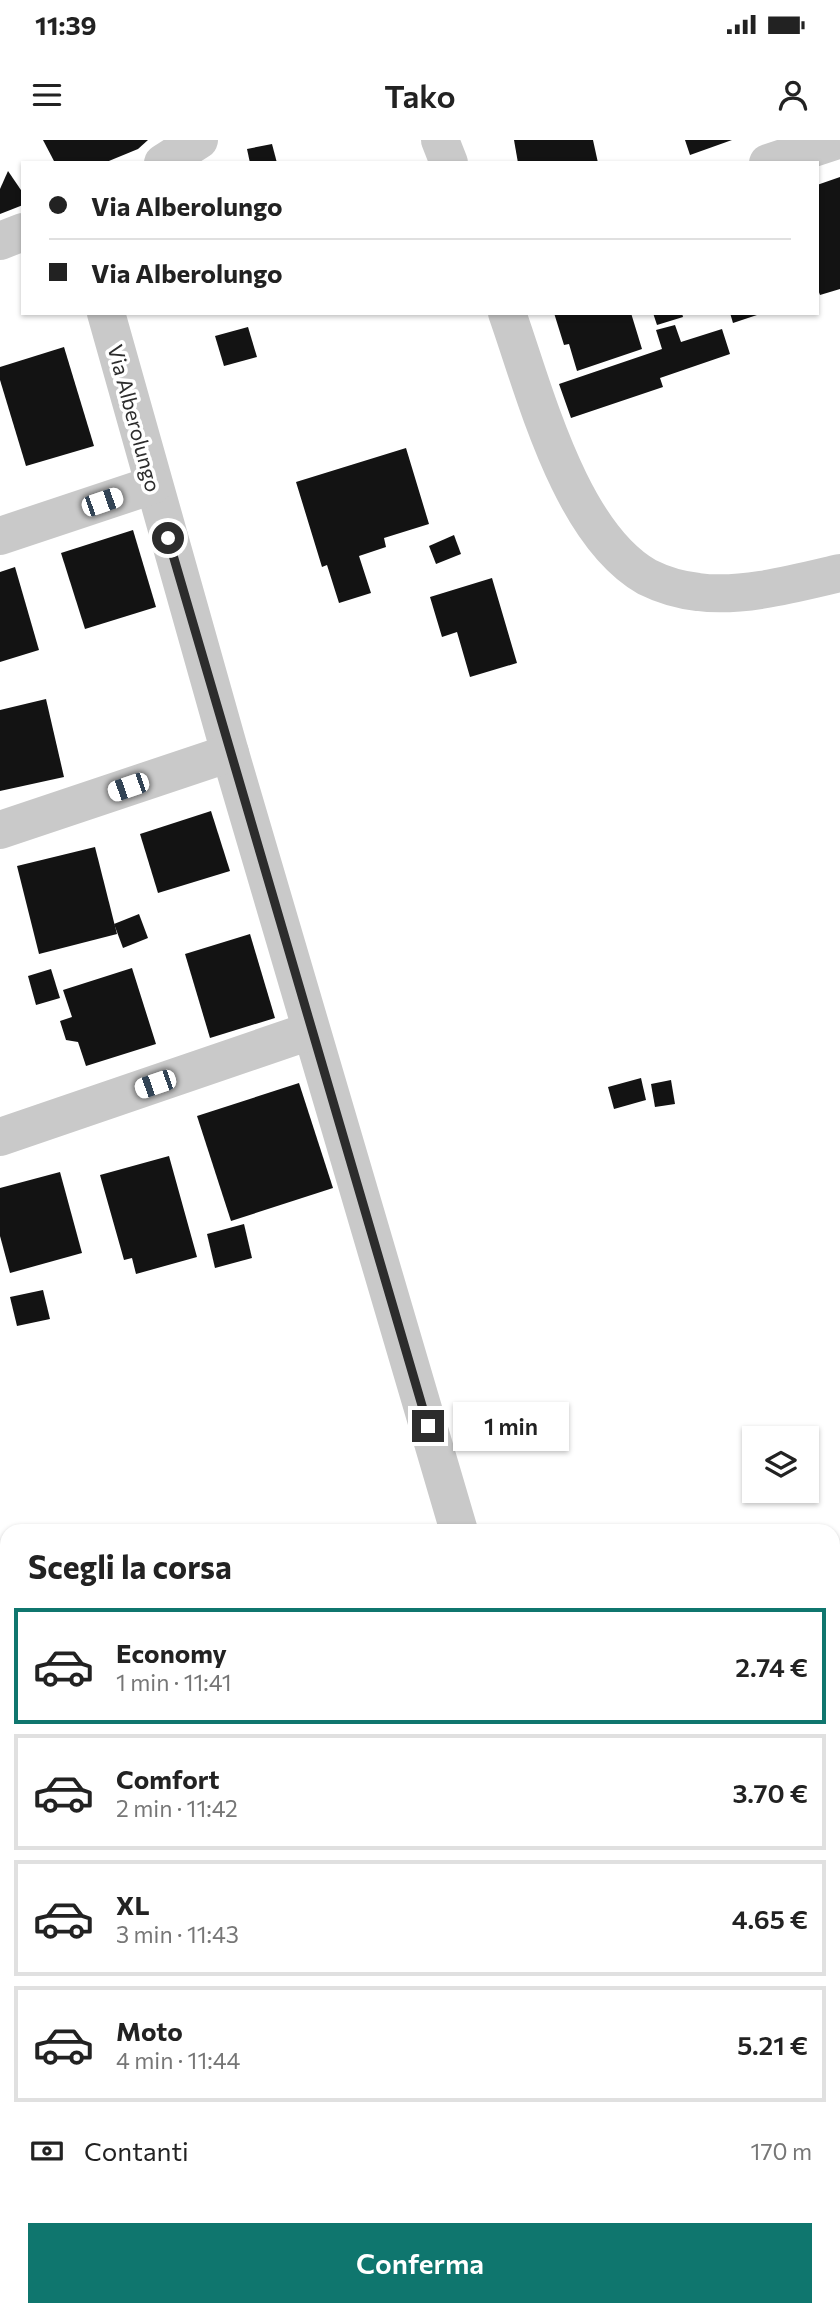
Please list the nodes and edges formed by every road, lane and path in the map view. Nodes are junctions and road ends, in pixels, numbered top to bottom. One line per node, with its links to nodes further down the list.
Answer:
1 (199, 140): 4 (street)
2 (440, 140): 5 (street)
3 (838, 140): 6 (street)
4 (166, 161)
5 (448, 161)
6 (774, 161)
7 (21, 233): 8 (street)
8 (0, 241)
9 (107, 315): 11 (street, Via Alberolungo)
10 (508, 315): 13 (street)
11 (153, 485): 12 (street); 14 (street, Via Alberolungo)
12 (0, 536)
13 (840, 573)
14 (230, 753): 15 (street); 16 (street, Via Alberolungo)
15 (0, 830)
16 (310, 1031): 17 (street); 18 (street, Via Alberolungo)
17 (0, 1138)
18 (457, 1524)

